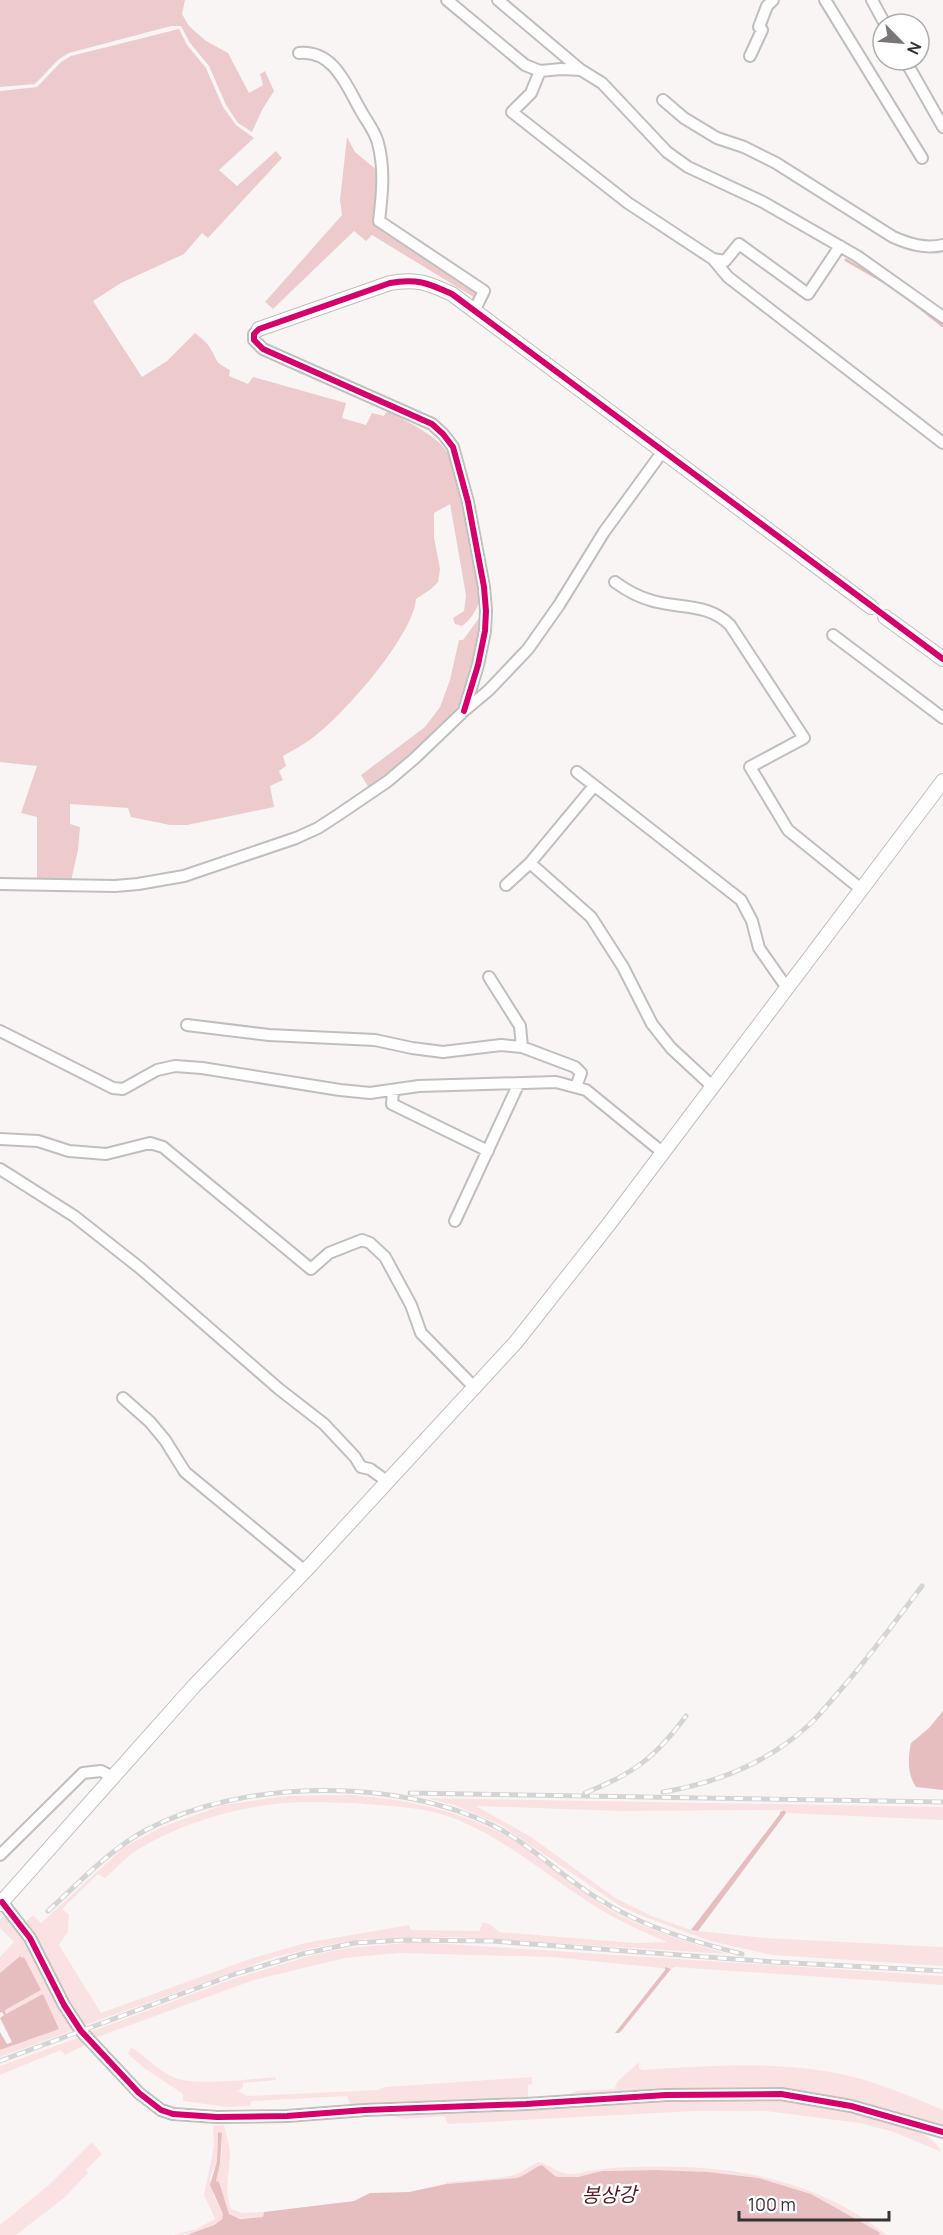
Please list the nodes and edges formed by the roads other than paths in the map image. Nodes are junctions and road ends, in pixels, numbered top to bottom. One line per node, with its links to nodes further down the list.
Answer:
1 (447, 0): 8 (street)
2 (498, 0): 7 (street)
3 (773, 0): 6 (street)
4 (825, 0): 12 (street)
5 (299, 53): 16 (street)
6 (750, 56)
7 (581, 70): 8 (street); 14 (street)
8 (540, 71): 15 (street)
9 (912, 72): 11 (street)
10 (663, 100): 13 (street)
11 (943, 127)
12 (922, 158)
13 (943, 245)
14 (840, 246): 15 (street); 17 (street)
15 (713, 259): 19 (street)
16 (474, 311): 18 (main road); 20 (main road)
17 (943, 317)
18 (259, 330): 26 (street)
19 (943, 443)
20 (663, 451): 22 (main road); 26 (street)
21 (615, 582): 34 (street)
22 (871, 607)
23 (885, 617): 25 (main road)
24 (833, 635): 27 (street)
25 (943, 659)
26 (464, 711): 32 (street)
27 (943, 718)
28 (577, 772): 30 (street)
29 (943, 781): 34 (main road)
30 (594, 786): 31 (street); 36 (street)
31 (530, 863): 33 (street); 41 (street)
32 (0, 884)
33 (506, 885)
34 (861, 889): 36 (main road)
35 (489, 977): 39 (street)
36 (787, 988): 41 (main road)
37 (187, 1025): 39 (street)
38 (0, 1031): 43 (street)
39 (522, 1047): 42 (street)
40 (519, 1083): 42 (street); 43 (street); 45 (street)
41 (712, 1086): 46 (main road)
42 (576, 1087): 46 (street)
43 (393, 1091): 45 (street)
44 (0, 1139): 49 (street)
45 (488, 1151): 48 (street)
46 (662, 1152): 49 (main road)
47 (0, 1169): 51 (street)
48 (455, 1221)
49 (476, 1388): 51 (main road)
50 (123, 1398): 52 (street)
51 (388, 1482): 52 (main road)
52 (305, 1571): 53 (main road)
53 (113, 1777): 54 (street); 55 (main road)
54 (0, 1855)
55 (1, 1903): 56 (street)
56 (943, 2132)

